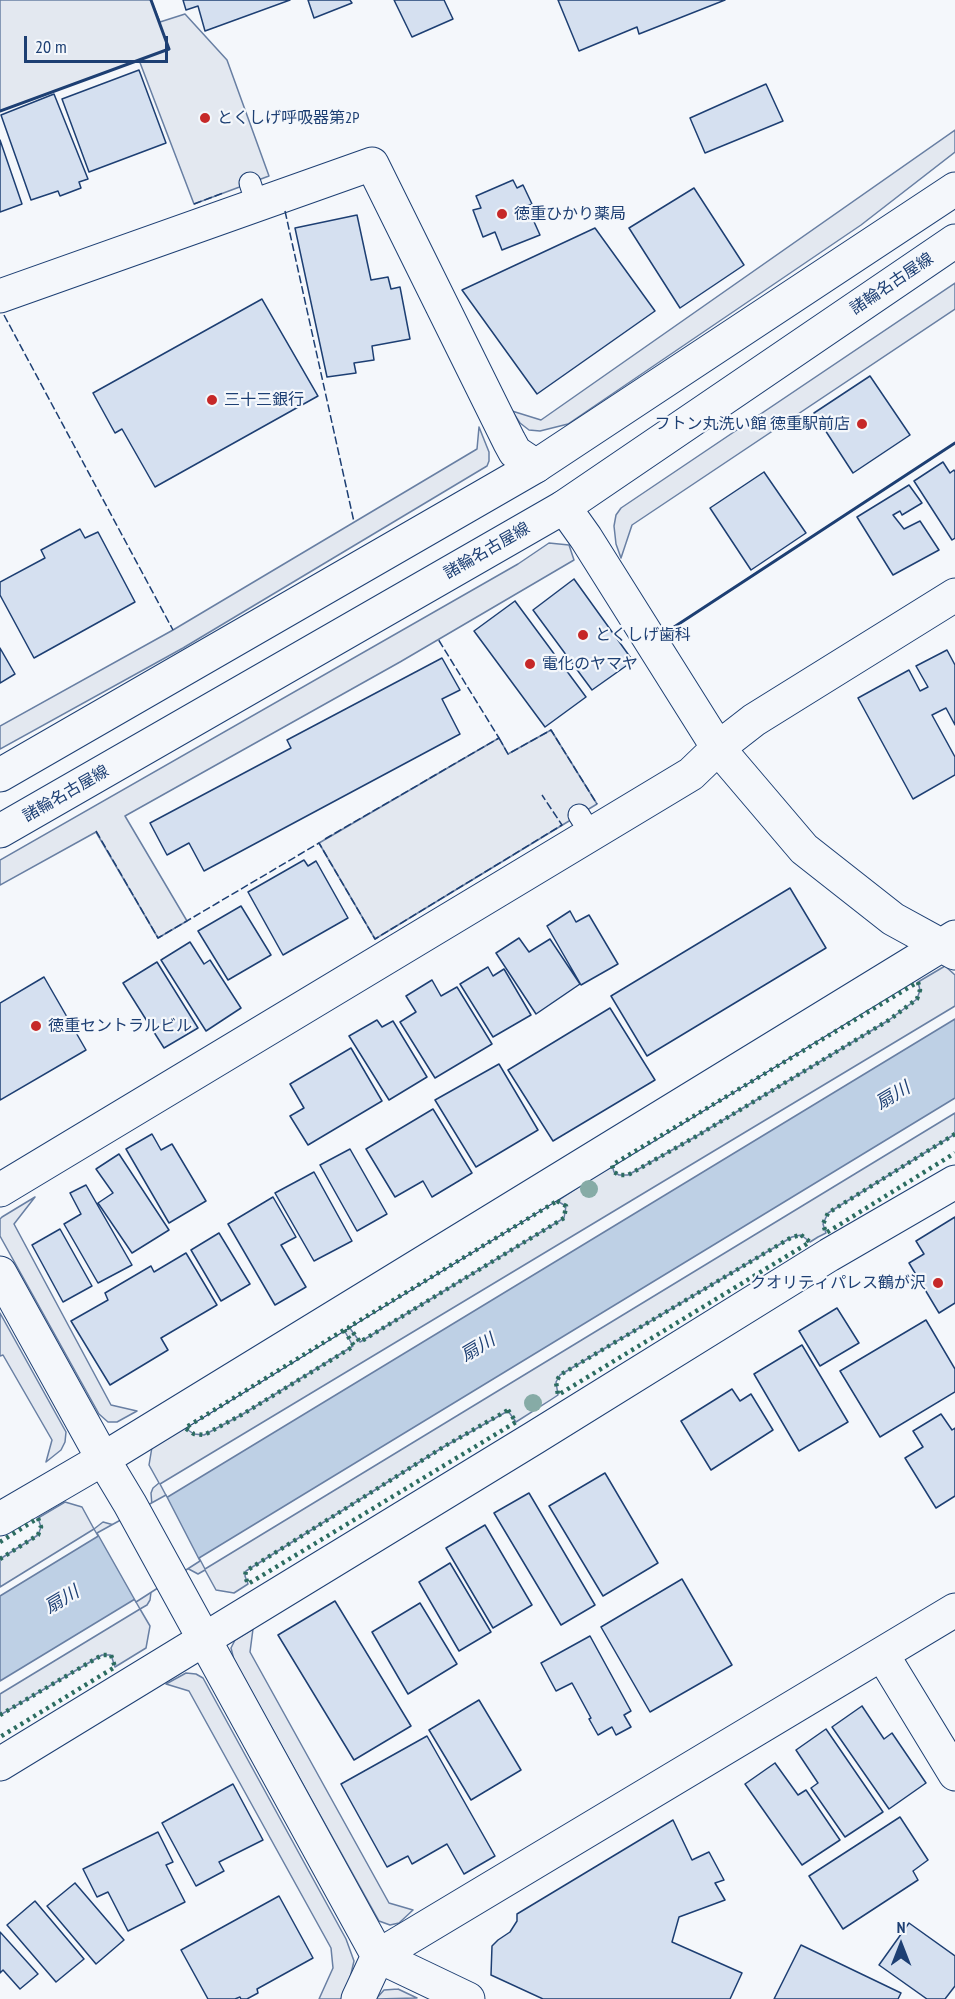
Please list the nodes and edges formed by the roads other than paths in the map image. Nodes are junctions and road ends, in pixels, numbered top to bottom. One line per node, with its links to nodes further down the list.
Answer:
1 (955, 189): 4 (street)
2 (955, 241): 5 (street, 諸輪名古屋線)
3 (0, 296): 4 (street)
4 (536, 466): 8 (street)
5 (564, 507): 7 (street); 9 (street, 諸輪名古屋線)
6 (955, 595): 7 (street)
7 (718, 748): 10 (street); 12 (street)
8 (0, 775)
9 (0, 831)
10 (951, 945): 14 (street)
11 (955, 1182): 17 (street)
12 (0, 1190)
13 (0, 1273): 14 (street)
14 (103, 1459): 15 (street); 17 (street)
15 (0, 1519)
16 (955, 1610): 18 (street)
17 (203, 1639): 19 (street); 21 (street)
18 (882, 1654): 20 (street); 21 (street)
19 (0, 1764)
20 (955, 1774)
21 (378, 1956): 22 (street); 23 (street)
22 (358, 1999)
23 (468, 1999)

